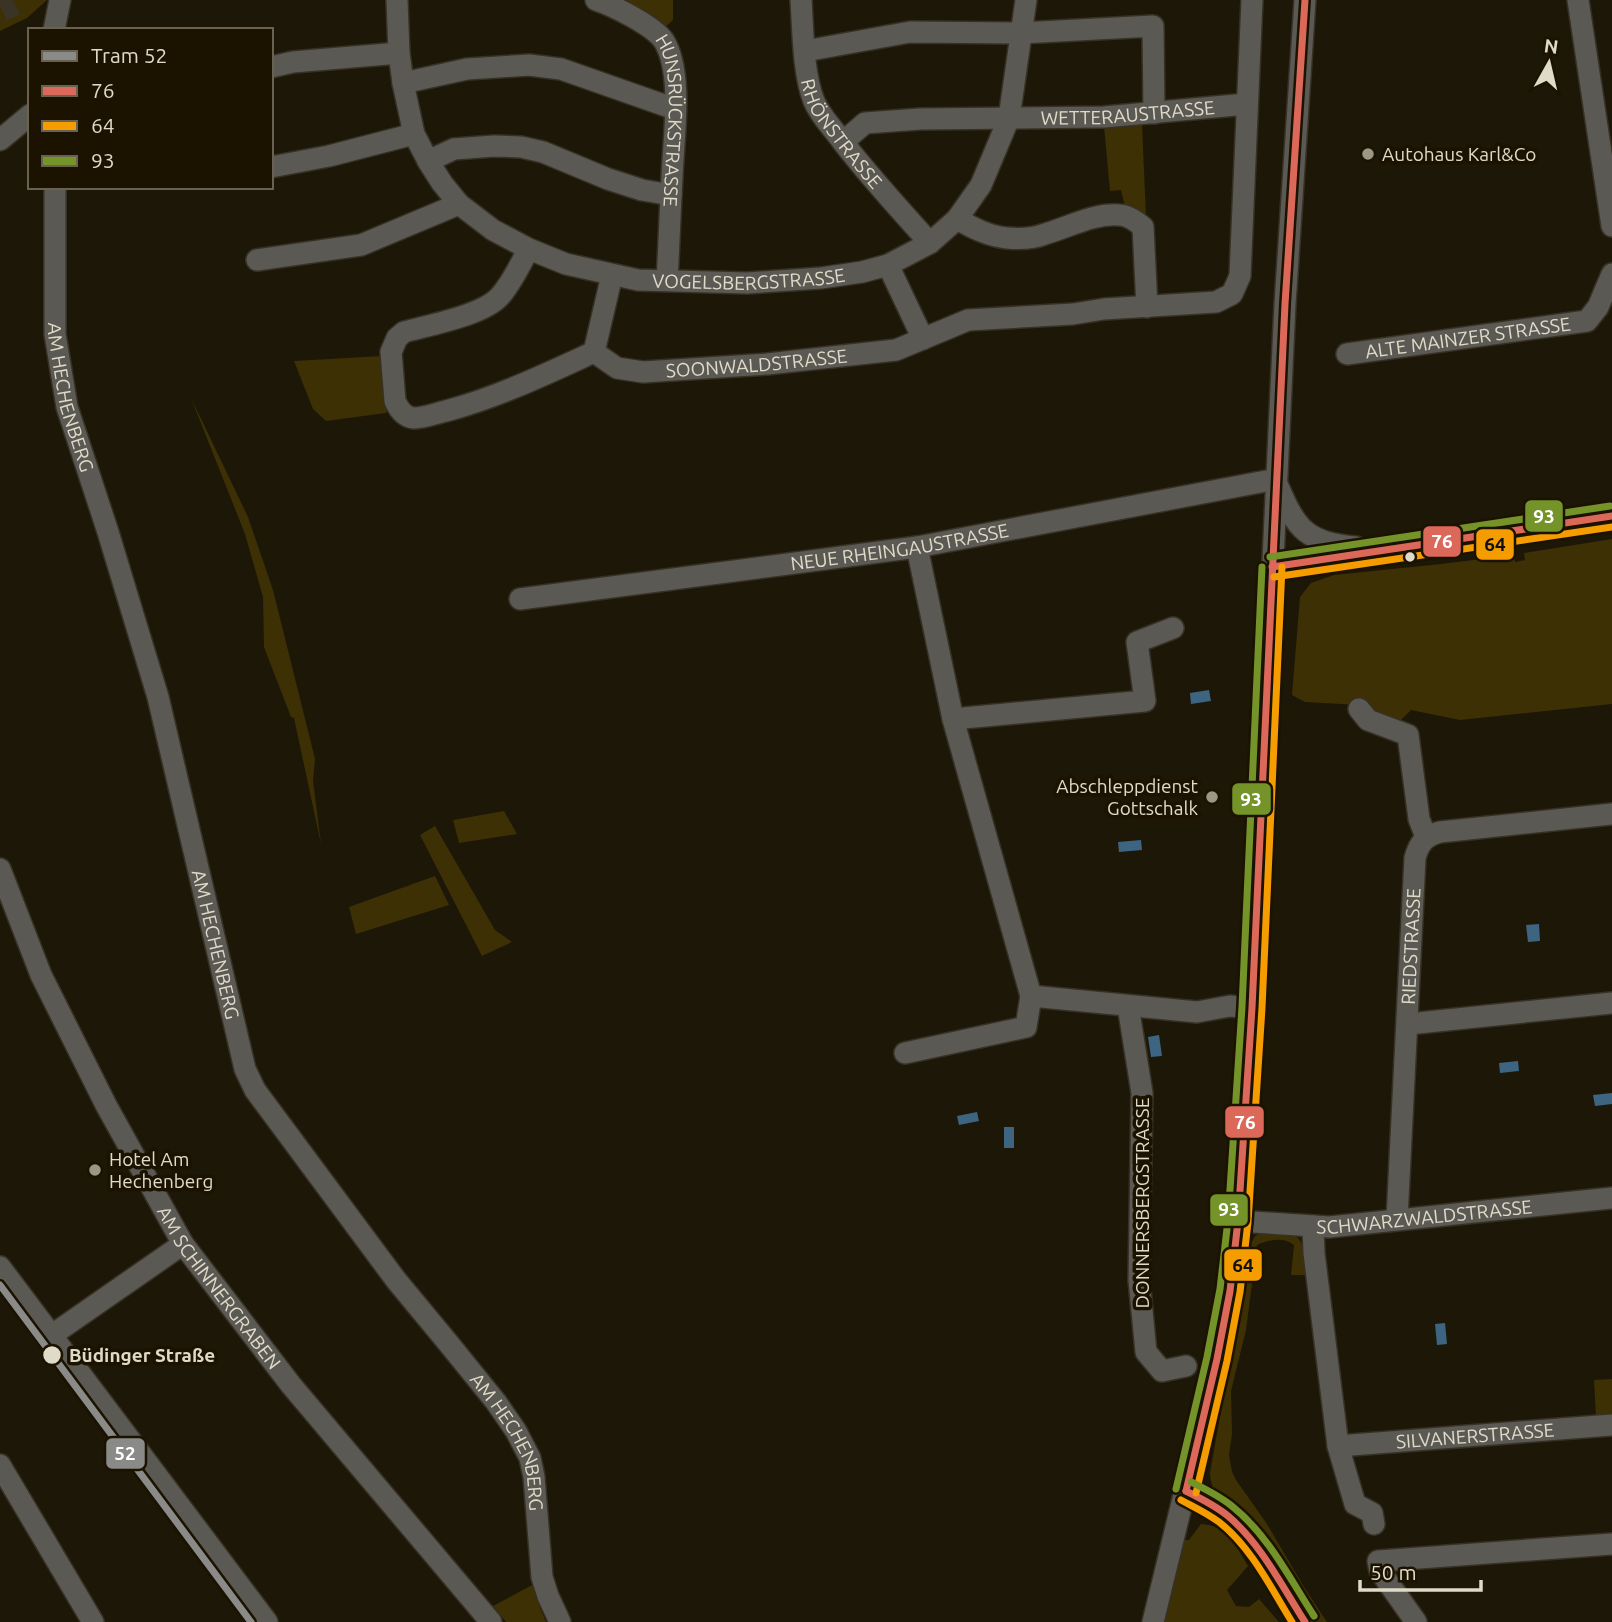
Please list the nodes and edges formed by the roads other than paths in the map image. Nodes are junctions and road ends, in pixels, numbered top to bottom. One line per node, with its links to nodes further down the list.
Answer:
1 (397, 0): 10 (street, VOGELSBERGSTRASSE)
2 (596, 0): 14 (street, HUNSRÜCKSTRASSE)
3 (801, 0): 9 (street, RHÖNSTRASSE)
4 (1026, 0): 8 (street, VOGELSBERGSTRASSE)
5 (1252, 0): 13 (street)
6 (1306, 0): 39 (street)
7 (1578, 0): 27 (street)
8 (1021, 33): 9 (street); 15 (street); 17 (street, VOGELSBERGSTRASSE)
9 (805, 51): 20 (street, RHÖNSTRASSE)
10 (399, 53): 11 (street); 12 (street, VOGELSBERGSTRASSE)
11 (273, 67)
12 (403, 83): 14 (street); 18 (street, VOGELSBERGSTRASSE)
13 (1247, 104): 15 (street, WETTERAUSTRASSE); 35 (street, SOONWALDSTRASSE)
14 (675, 109): 24 (street, HUNSRÜCKSTRASSE)
15 (1154, 113): 17 (street, WETTERAUSTRASSE)
16 (28, 117): 19 (street)
17 (1009, 118): 20 (street); 26 (street, VOGELSBERGSTRASSE)
18 (414, 134): 21 (street, VOGELSBERGSTRASSE); 22 (street)
19 (0, 140)
20 (843, 142): 28 (street, RHÖNSTRASSE)
21 (428, 161): 24 (street); 25 (street, VOGELSBERGSTRASSE)
22 (273, 167)
23 (55, 189): 74 (street, AM HECHENBERG)
24 (671, 195): 33 (street, HUNSRÜCKSTRASSE)
25 (459, 204): 29 (street, VOGELSBERGSTRASSE); 30 (street)
26 (957, 219): 28 (street, VOGELSBERGSTRASSE); 35 (street)
27 (1612, 226)
28 (930, 243): 31 (street, VOGELSBERGSTRASSE)
29 (529, 249): 32 (street, VOGELSBERGSTRASSE); 37 (street)
30 (257, 260)
31 (888, 265): 33 (street, VOGELSBERGSTRASSE); 36 (street)
32 (611, 275): 33 (street, VOGELSBERGSTRASSE); 37 (street)
33 (667, 280)
34 (1611, 281): 38 (street, ALTE MAINZER STRASSE)
35 (1146, 307): 36 (street, SOONWALDSTRASSE)
36 (923, 339): 37 (street, SOONWALDSTRASSE)
37 (594, 352)
38 (1348, 354)
39 (1276, 481): 41 (street, NEUE RHEINGAUSTRASSE); 42 (street); 43 (street)
40 (1612, 516): 42 (street)
41 (917, 547): 44 (street, NEUE RHEINGAUSTRASSE); 47 (street)
42 (1380, 550): 43 (street)
43 (1272, 567): 54 (street)
44 (520, 599)
45 (1173, 628): 47 (street)
46 (1359, 709): 49 (street)
47 (953, 719): 51 (street)
48 (1612, 814): 49 (street)
49 (1426, 837): 55 (street, RIEDSTRASSE)
50 (0, 869): 61 (street, AM SCHINNERGRABEN)
51 (1031, 996): 53 (street); 56 (street)
52 (1612, 1003): 55 (street)
53 (1128, 1006): 54 (street); 64 (street, DONNERSBERGSTRASSE)
54 (1252, 1008): 59 (street)
55 (1408, 1024): 58 (street, RIEDSTRASSE)
56 (905, 1053)
57 (1612, 1198): 58 (street, SCHWARZWALDSTRASSE)
58 (1397, 1219): 60 (street, SCHWARZWALDSTRASSE)
59 (1238, 1221): 60 (street, SCHWARZWALDSTRASSE); 68 (street)
60 (1313, 1226): 66 (street)
61 (183, 1244): 63 (street); 73 (street, AM SCHINNERGRABEN)
62 (0, 1267): 63 (street)
63 (52, 1335): 72 (street)
64 (1186, 1366)
65 (1612, 1425): 66 (street, SILVANERSTRASSE)
66 (1338, 1446): 69 (street)
67 (0, 1465): 71 (street)
68 (1186, 1491): 75 (street); 76 (street)
69 (1374, 1524)
70 (1612, 1544): 77 (street)
71 (93, 1622)
72 (267, 1622)
73 (491, 1622)
74 (560, 1622)
75 (1153, 1622)
76 (1305, 1622)
77 (1416, 1622)

